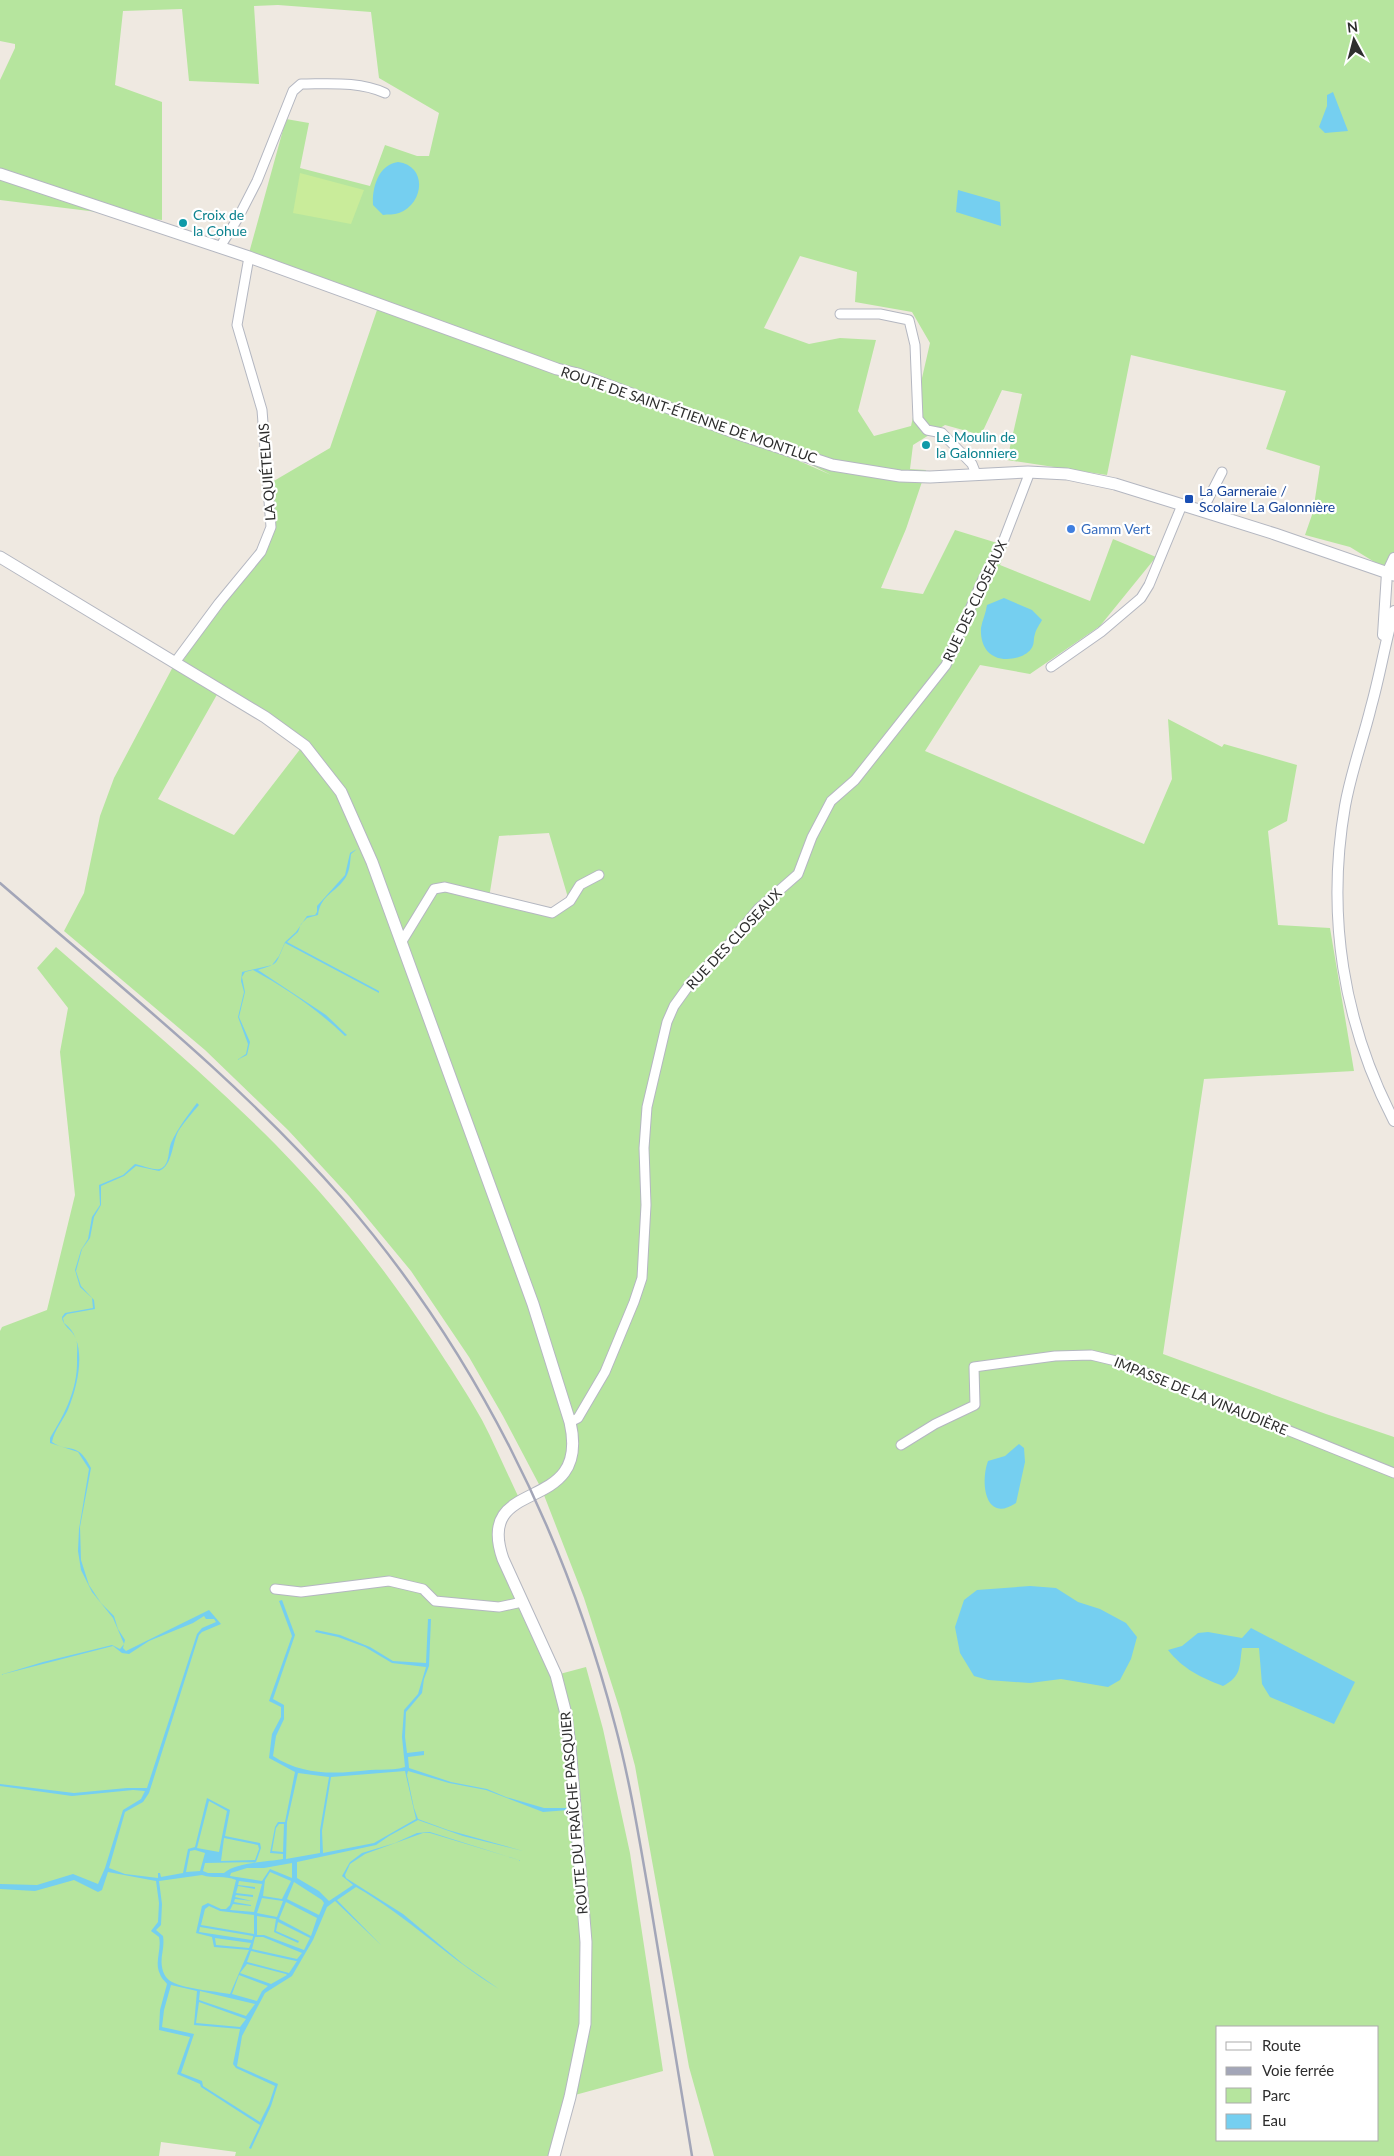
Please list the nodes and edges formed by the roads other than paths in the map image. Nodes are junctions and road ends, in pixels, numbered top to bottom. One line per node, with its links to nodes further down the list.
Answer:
1 (385, 94): 3 (street)
2 (0, 174): 3 (main road, ROUTE DE SAINT-ÉTIENNE DE MONTLUC)
3 (220, 247): 4 (main road, ROUTE DE SAINT-ÉTIENNE DE MONTLUC)
4 (249, 257): 8 (main road, ROUTE DE SAINT-ÉTIENNE DE MONTLUC); 16 (street, LA QUIÉTELAIS)
5 (840, 314): 8 (street)
6 (1028, 472): 8 (main road, ROUTE DE SAINT-ÉTIENNE DE MONTLUC); 9 (main road, ROUTE DE SAINT-ÉTIENNE DE MONTLUC); 21 (street, RUE DES CLOSEAUX)
7 (1222, 472): 10 (street)
8 (976, 474)
9 (1182, 505): 10 (main road, ROUTE DE SAINT-ÉTIENNE DE MONTLUC); 17 (street)
10 (1202, 511): 13 (main road, ROUTE DE SAINT-ÉTIENNE DE MONTLUC)
11 (0, 557): 16 (main road, ROUTE DU FRAÎCHE PASQUIER)
12 (1394, 558): 13 (street)
13 (1391, 574): 15 (street)
14 (1394, 611): 15 (street)
15 (1382, 658): 20 (street)
16 (176, 661): 19 (main road, ROUTE DU FRAÎCHE PASQUIER)
17 (1051, 667)
18 (599, 875): 19 (street)
19 (401, 943): 21 (main road, ROUTE DU FRAÎCHE PASQUIER)
20 (1394, 1121)
21 (570, 1422): 25 (main road, ROUTE DU FRAÎCHE PASQUIER)
22 (902, 1445): 23 (street, IMPASSE DE LA VINAUDIÈRE)
23 (1394, 1474)
24 (275, 1589): 25 (street)
25 (522, 1602): 26 (main road, ROUTE DU FRAÎCHE PASQUIER)
26 (554, 2156)

